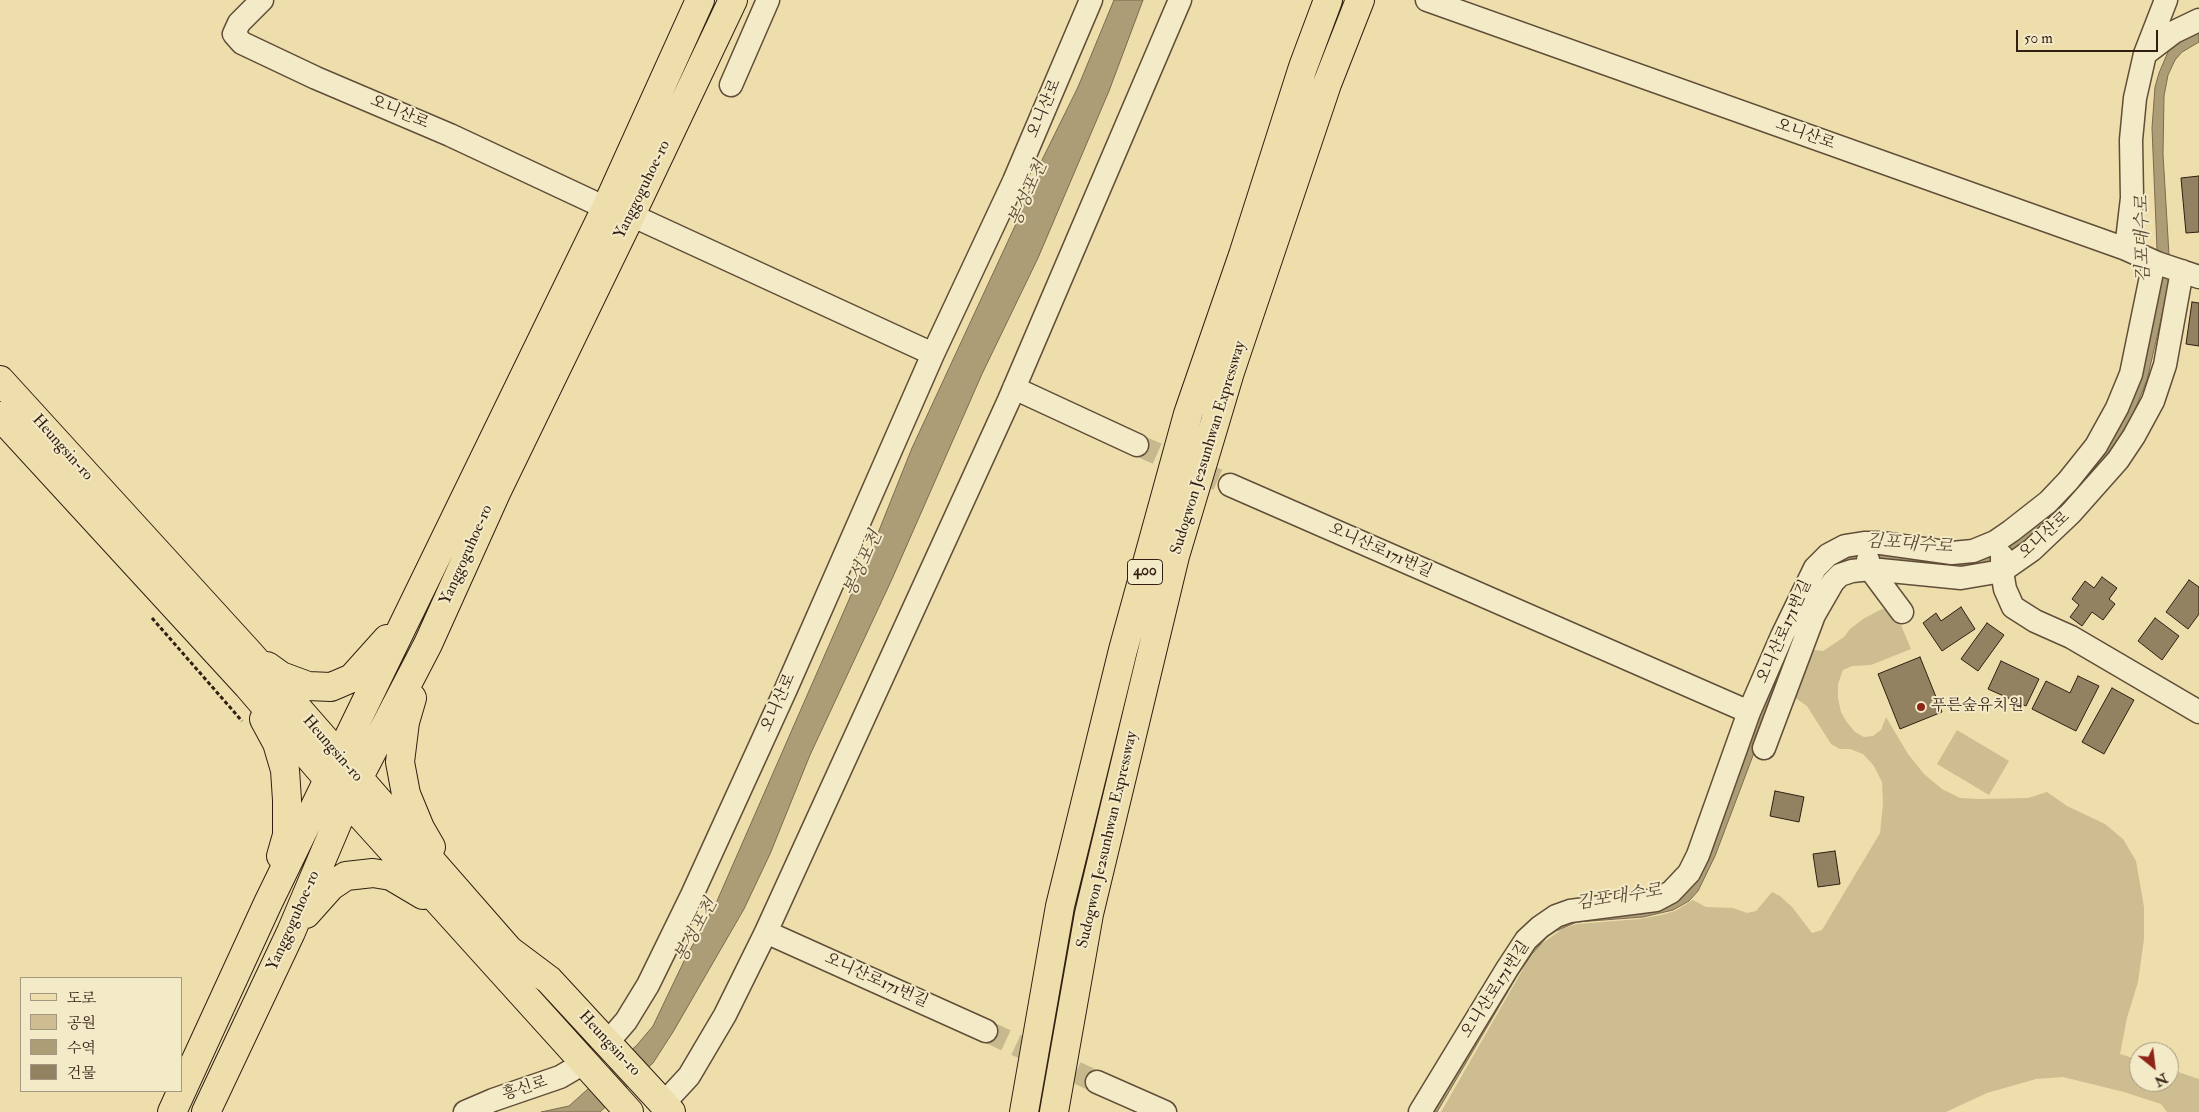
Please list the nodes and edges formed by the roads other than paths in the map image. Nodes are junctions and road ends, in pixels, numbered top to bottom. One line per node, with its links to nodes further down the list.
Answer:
1 (262, 0): 14 (street, 오니산로)
2 (700, 0): 14 (main road, Yanggoguhoe-ro)
3 (733, 0): 14 (main road, Yanggoguhoe-ro)
4 (768, 0): 13 (street)
5 (1092, 0): 17 (street, 오니산로)
6 (1180, 0): 19 (street)
7 (1328, 0): 51 (main road, Sudogwon Je2sunhwan Expressway / 400)
8 (1360, 0): 52 (main road, Sudogwon Je2sunhwan Expressway / 400)
9 (1427, 0): 15 (street, 오니산로)
10 (2166, 0): 12 (street)
11 (2199, 20): 12 (street)
12 (2145, 54): 15 (street)
13 (731, 85)
14 (619, 211): 17 (street, 오니산로); 26 (main road, Yanggoguhoe-ro); 28 (main road, Yanggoguhoe-ro)
15 (2126, 249): 16 (street, 오니산로)
16 (2174, 268): 24 (street, 오니산로171번길); 24 (street, 오니산로)
17 (933, 354): 41 (street, 오니산로)
18 (0, 380): 29 (main road, Heungsin-ro)
19 (1014, 388): 21 (street); 39 (street)
20 (0, 416): 30 (main road, Heungsin-ro)
21 (1137, 445)
22 (1230, 485): 31 (street, 오니산로171번길)
23 (1864, 544): 24 (street, 오니산로171번길); 25 (street); 31 (street, 오니산로171번길)
24 (2002, 554): 25 (street); 32 (street)
25 (1870, 569): 27 (street); 33 (street)
26 (415, 605): 29 (main road); 34 (main road, Yanggoguhoe-ro)
27 (1902, 612)
28 (428, 644): 35 (main road, Yanggoguhoe-ro); 37 (main road)
29 (250, 654): 34 (main road, Heungsin-ro)
30 (248, 686): 34 (main road, Heungsin-ro); 36 (main road)
31 (1749, 712): 54 (street, 오니산로171번길)
32 (2199, 712)
33 (1764, 748)
34 (334, 768): 35 (main road, Heungsin-ro); 36 (main road, Yanggoguhoe-ro)
35 (353, 789): 37 (main road, Heungsin-ro); 38 (main road, Yanggoguhoe-ro)
36 (268, 903): 44 (main road, Yanggoguhoe-ro)
37 (454, 904): 38 (main road); 41 (main road, Heungsin-ro); 42 (main road, Heungsin-ro)
38 (291, 932): 48 (main road, Yanggoguhoe-ro)
39 (766, 932): 40 (street, 오니산로171번길); 46 (street)
40 (986, 1031)
41 (611, 1046): 46 (main road, Heungsin-ro)
42 (588, 1067): 49 (street, 흥신로); 50 (main road, Heungsin-ro)
43 (1097, 1082): 53 (street)
44 (182, 1090)
45 (181, 1092): 47 (main road, Yanggoguhoe-ro)
46 (665, 1104)
47 (172, 1112)
48 (206, 1112)
49 (465, 1112)
50 (630, 1112)
51 (1024, 1112)
52 (1054, 1112)
53 (1165, 1112)
54 (1420, 1112)

